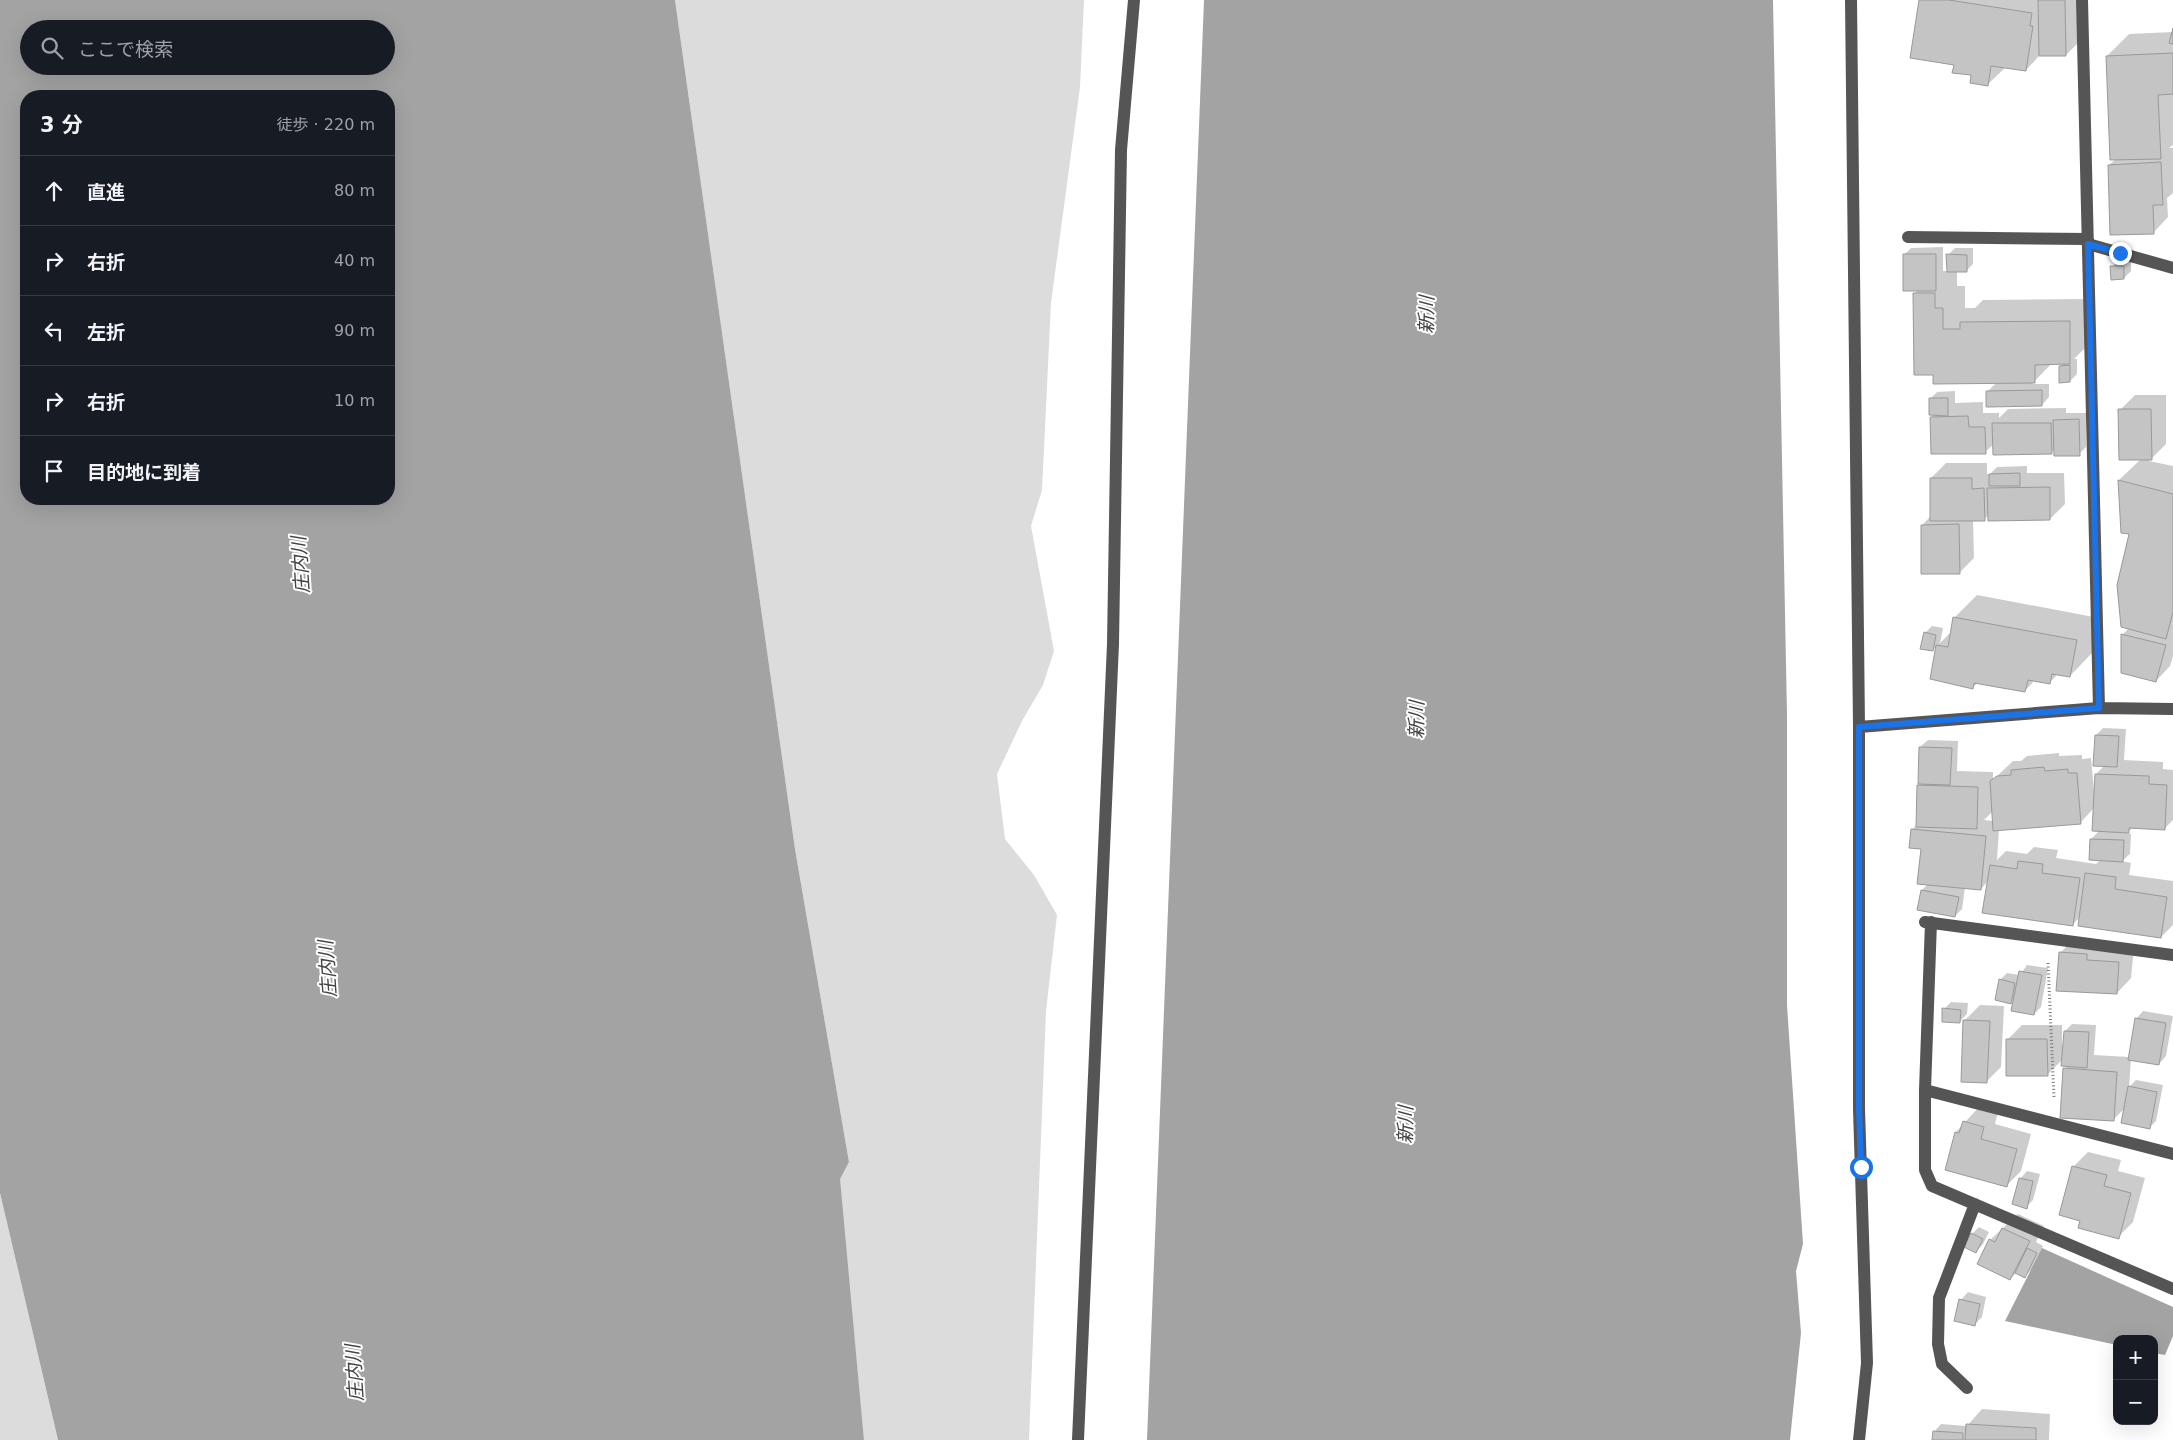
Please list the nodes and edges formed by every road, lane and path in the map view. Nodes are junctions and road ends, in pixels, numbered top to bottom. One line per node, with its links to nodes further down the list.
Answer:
1 (1134, 0): 18 (street)
2 (1851, 0): 9 (street)
3 (2082, 0): 5 (street)
4 (1908, 237): 5 (street)
5 (2088, 242): 6 (street); 7 (street)
6 (2173, 268)
7 (2099, 708): 8 (street); 9 (street)
8 (2173, 709)
9 (1859, 727): 19 (street)
10 (2046, 938): 11 (street); 12 (street); 13 (path)
11 (2173, 955)
12 (1925, 1090): 13 (street); 15 (street)
13 (2055, 1123): 14 (street)
14 (2173, 1154)
15 (1975, 1204): 16 (street); 17 (street)
16 (2173, 1289)
17 (1967, 1388)
18 (1078, 1440)
19 (1859, 1440)

